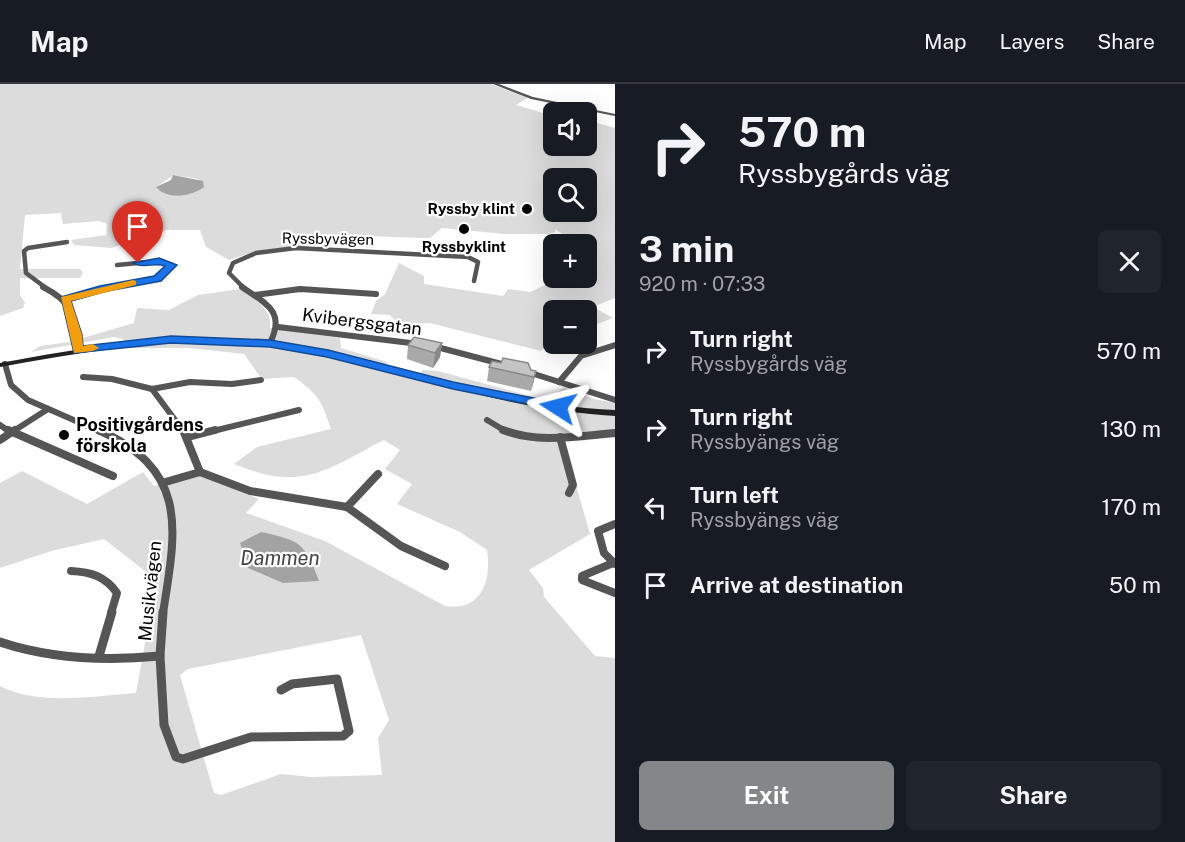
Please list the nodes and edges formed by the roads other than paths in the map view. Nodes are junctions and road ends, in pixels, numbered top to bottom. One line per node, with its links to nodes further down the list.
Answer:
1 (495, 84): 2 (street)
2 (615, 115)
3 (67, 242): 8 (street)
4 (117, 265): 8 (street)
5 (474, 280): 7 (street, Ryssbyvägen)
6 (376, 294): 7 (street)
7 (255, 295): 9 (street, Ryssbyvägen)
8 (65, 300): 12 (street)
9 (278, 327): 10 (street); 16 (street, Kvibergsgatan)
10 (270, 343): 12 (main road); 21 (main road)
11 (615, 345): 16 (street)
12 (78, 350): 13 (main road)
13 (3, 364): 19 (street, Musikvägen)
14 (83, 377): 17 (street)
15 (261, 380): 17 (street)
16 (559, 382): 18 (street, Kvibergsgatan)
17 (152, 389): 26 (street)
18 (615, 400)
19 (48, 409): 24 (street); 32 (street, Musikvägen)
20 (299, 410): 26 (street)
21 (615, 413)
22 (487, 420): 27 (street)
23 (0, 424): 24 (street)
24 (12, 433): 28 (street); 31 (street)
25 (615, 433): 27 (street)
26 (188, 437): 29 (street)
27 (560, 437): 33 (street)
28 (0, 440)
29 (200, 472): 32 (street); 34 (street)
30 (378, 474): 34 (street)
31 (113, 476)
32 (162, 483): 42 (street, Musikvägen)
33 (569, 493)
34 (347, 507): 37 (street)
35 (615, 524): 36 (street)
36 (614, 564): 39 (street)
37 (445, 566)
38 (71, 571): 41 (street)
39 (615, 593)
40 (0, 642): 41 (street)
41 (99, 656): 42 (street)
42 (160, 656): 43 (street, Musikvägen)
43 (281, 690)

